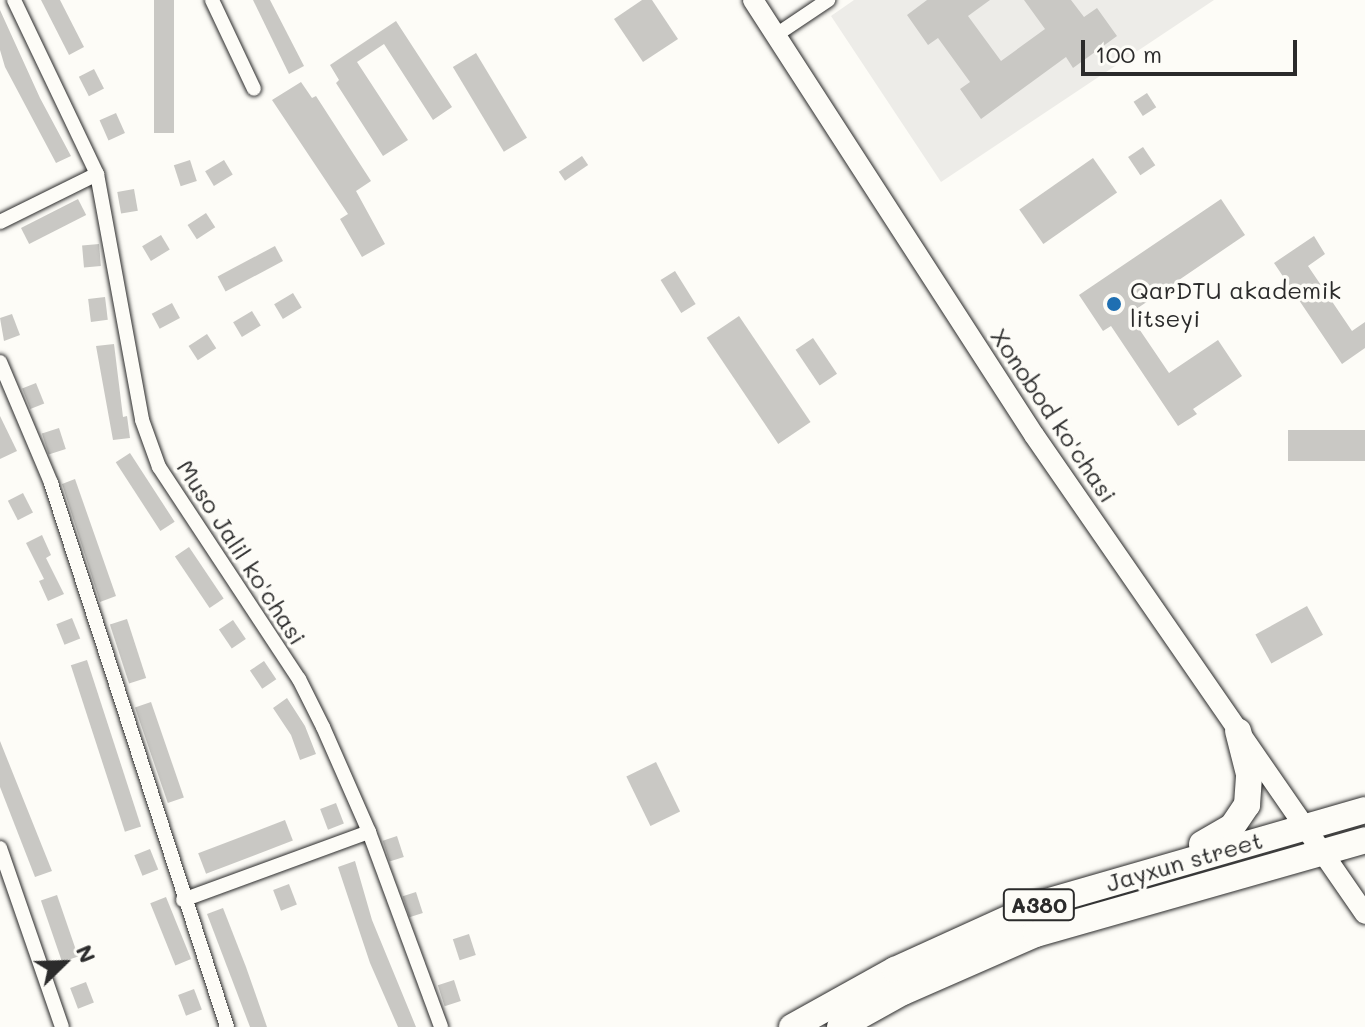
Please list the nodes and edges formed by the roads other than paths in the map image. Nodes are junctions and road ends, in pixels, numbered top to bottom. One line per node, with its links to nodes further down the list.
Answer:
1 (14, 0): 7 (street, Muso Jalil ko'chasi)
2 (212, 0): 6 (street)
3 (753, 0): 5 (main road, Xonobod ko'chasi)
4 (828, 0): 5 (street)
5 (776, 35): 10 (main road, Xonobod ko'chasi)
6 (254, 89)
7 (97, 174): 8 (street); 13 (street, Muso Jalil ko'chasi)
8 (0, 222)
9 (0, 362): 18 (street)
10 (1238, 731): 12 (main road, Xonobod ko'chasi); 17 (highway)
11 (1365, 810): 12 (highway, Jayxun street / A380)
12 (1304, 826): 16 (main road, Xonobod ko'chasi); 17 (highway, Jayxun street / A380)
13 (369, 832): 18 (street); 22 (street, Muso Jalil ko'chasi)
14 (1365, 840): 16 (highway, Jayxun street / A380)
15 (0, 848): 20 (street)
16 (1322, 852): 19 (main road, Xonobod ko'chasi); 24 (highway, Jayxun street / A380)
17 (1133, 874): 23 (highway, Jayxun street / A380)
18 (183, 900): 21 (street)
19 (1365, 914)
20 (62, 1027)
21 (227, 1027)
22 (441, 1027)
23 (792, 1027)
24 (840, 1027)

